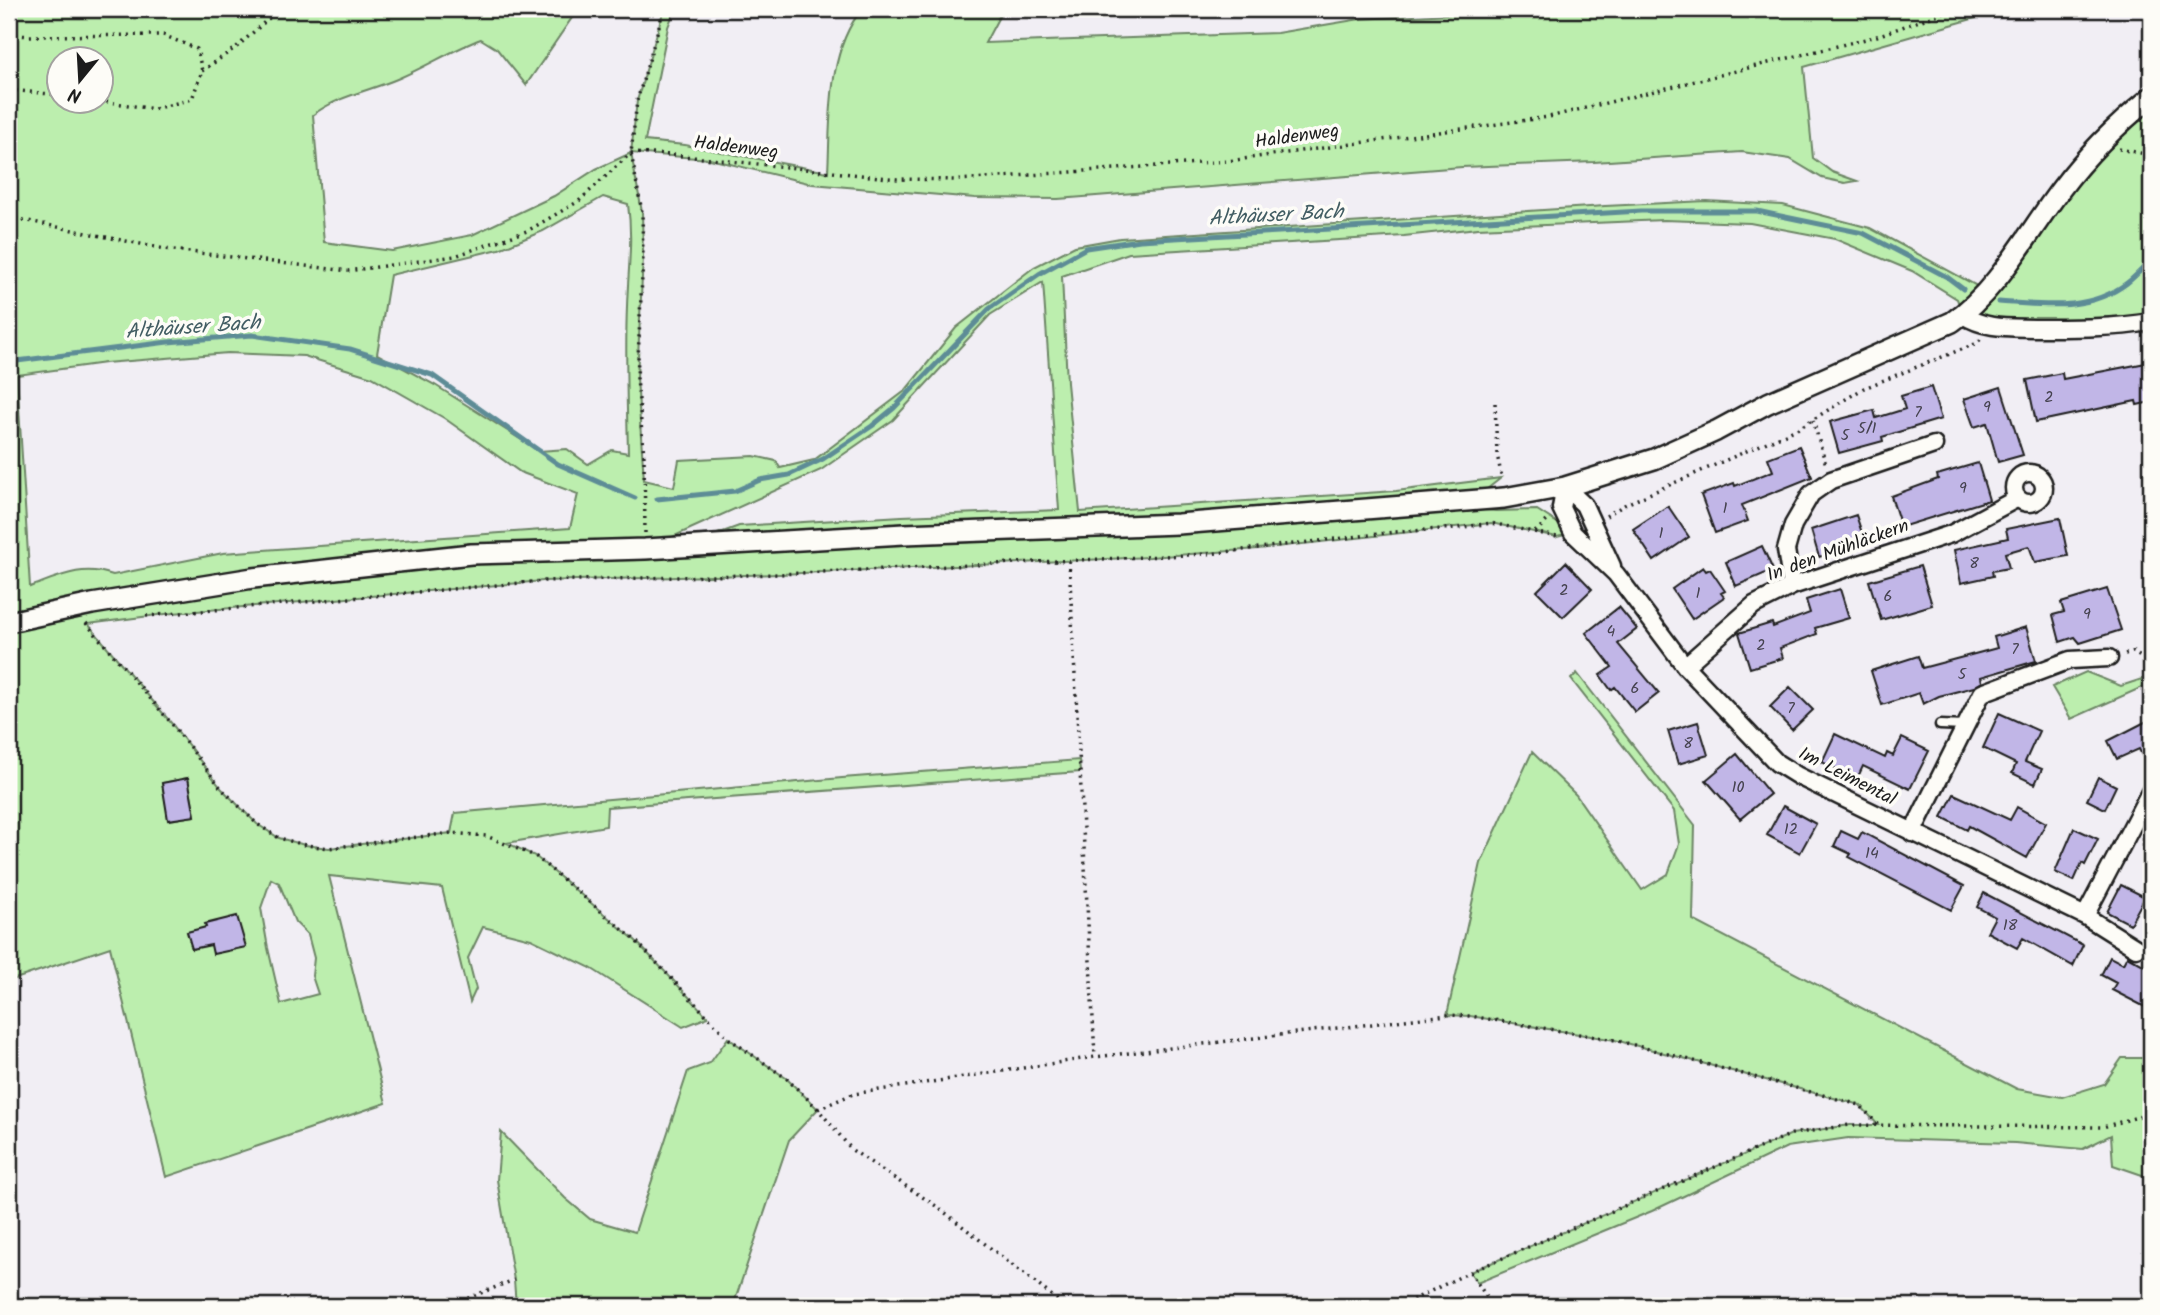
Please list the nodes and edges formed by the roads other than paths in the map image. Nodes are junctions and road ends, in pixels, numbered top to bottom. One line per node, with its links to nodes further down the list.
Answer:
1 (2151, 97): 2 (street)
2 (1963, 315): 3 (street); 5 (street)
3 (2151, 322)
4 (1934, 445): 7 (street)
5 (1565, 487): 8 (street); 10 (street, Im Leimental)
6 (2018, 499): 7 (street, In den Mühläckern)
7 (1792, 586): 10 (street, In den Mühläckern)
8 (9, 622)
9 (2109, 658): 12 (street)
10 (1685, 666): 14 (street, Im Leimental)
11 (1940, 725): 12 (lane)
12 (1965, 726): 14 (street)
13 (2151, 790): 15 (street)
14 (1912, 833): 15 (street, Im Leimental)
15 (2085, 916): 16 (street, Im Leimental)
16 (2136, 948)

